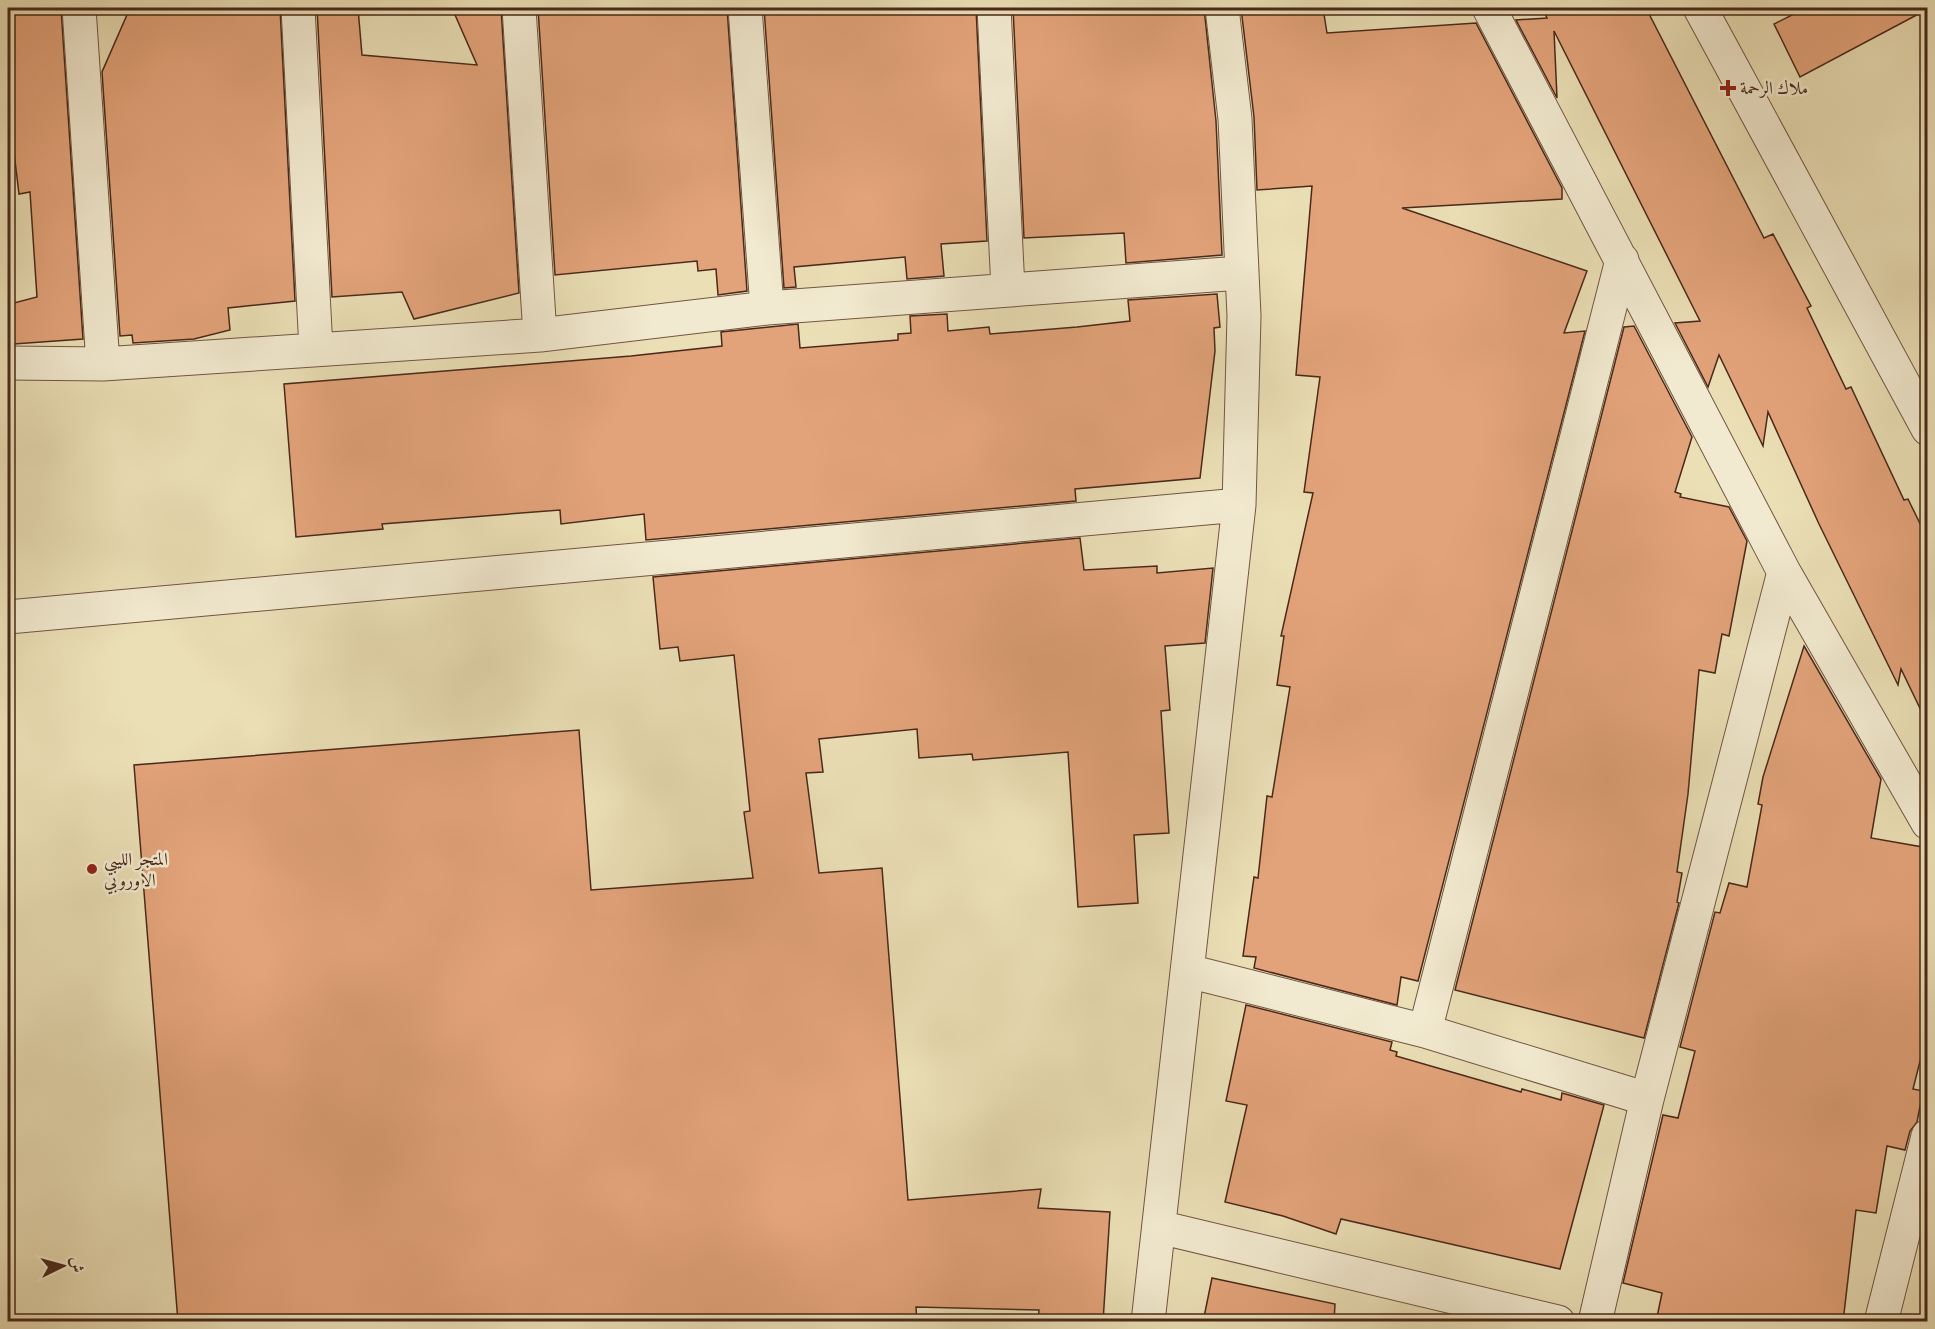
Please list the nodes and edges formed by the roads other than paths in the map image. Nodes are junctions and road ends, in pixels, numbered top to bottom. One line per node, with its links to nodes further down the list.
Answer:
1 (79, 8): 16 (street)
2 (298, 8): 14 (street)
3 (519, 8): 13 (street)
4 (745, 8): 12 (street)
5 (994, 8): 11 (street)
6 (1222, 8): 10 (street)
7 (1490, 8): 9 (street)
8 (1700, 8): 17 (street)
9 (1623, 260): 19 (street); 23 (street)
10 (1240, 273): 11 (street); 18 (street)
11 (1008, 290): 12 (street)
12 (767, 308): 13 (street)
13 (540, 334): 14 (street)
14 (316, 349): 16 (street)
15 (8, 363): 16 (street)
16 (102, 364)
17 (1928, 429)
18 (1239, 505): 20 (street); 22 (street)
19 (1784, 572): 21 (street); 24 (street)
20 (8, 617)
21 (1928, 823)
22 (1188, 971): 23 (street); 26 (street)
23 (1425, 1031): 24 (street)
24 (1647, 1099): 29 (street)
25 (1928, 1136): 30 (street)
26 (1159, 1227): 27 (street); 28 (street)
27 (1148, 1322)
28 (1557, 1322)
29 (1595, 1322)
30 (1881, 1322)

